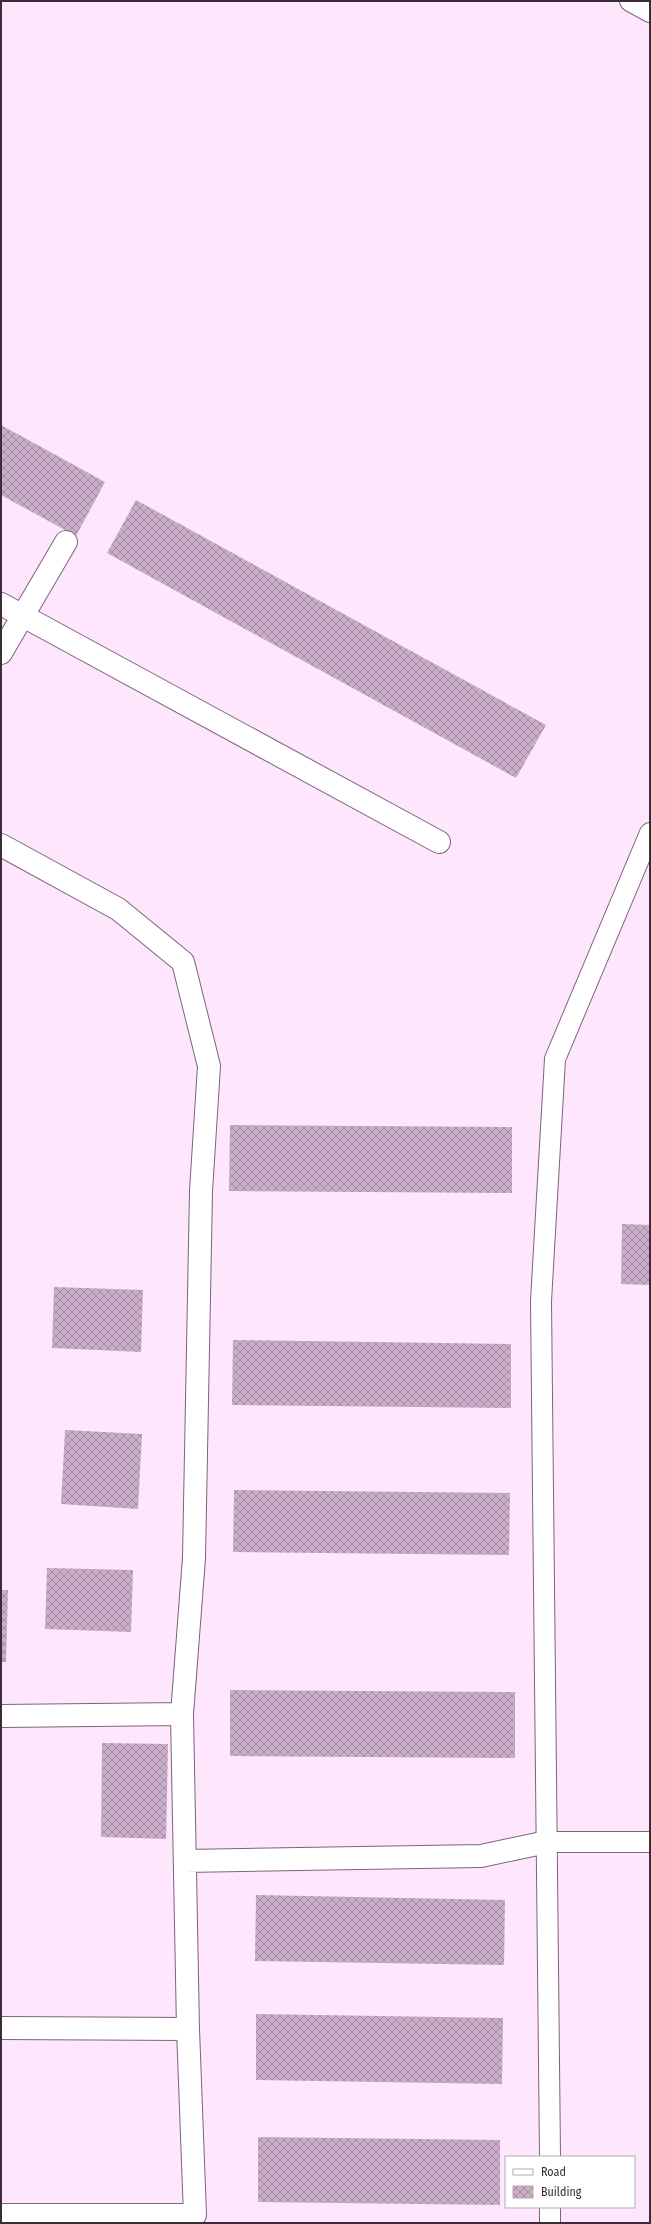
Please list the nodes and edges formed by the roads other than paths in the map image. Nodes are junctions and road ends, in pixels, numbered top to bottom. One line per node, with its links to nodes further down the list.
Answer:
1 (630, 1): 2 (lane)
2 (650, 12)
3 (66, 542): 5 (street)
4 (1, 604): 5 (street)
5 (23, 616): 6 (street); 8 (street)
6 (1, 653)
7 (650, 833): 12 (lane)
8 (439, 842)
9 (1, 845): 10 (street)
10 (182, 1714): 11 (street); 14 (street)
11 (1, 1716)
12 (547, 1842): 13 (lane); 14 (street); 17 (lane)
13 (650, 1842)
14 (185, 1861): 16 (street)
15 (1, 2028): 16 (street)
16 (188, 2029): 19 (street)
17 (550, 2156)
18 (550, 2208): 20 (lane)
19 (1, 2215)
20 (550, 2223)

